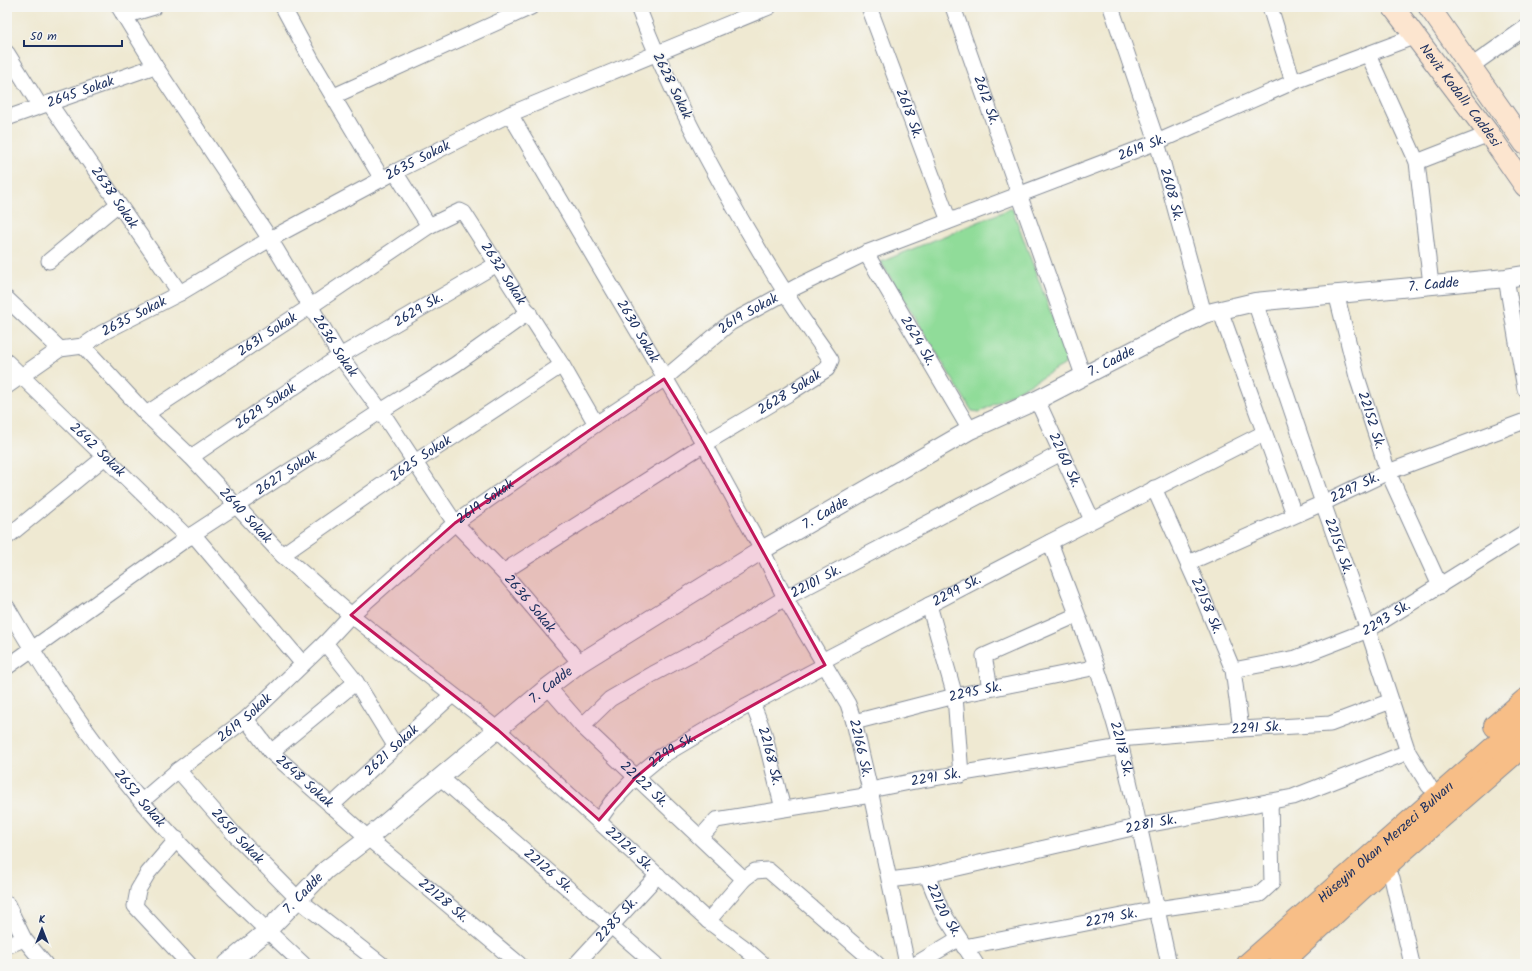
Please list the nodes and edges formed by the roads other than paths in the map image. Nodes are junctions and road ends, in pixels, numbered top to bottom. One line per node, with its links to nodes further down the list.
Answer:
1 (154, 7): 12 (street)
2 (283, 7): 21 (street)
3 (531, 7): 21 (street)
4 (638, 7): 16 (street, 2628 Sokak)
5 (769, 7): 16 (street, 2635 Sokak)
6 (869, 7): 34 (street, 2618 Sk.)
7 (953, 7): 32 (street, 2612 Sk.)
8 (1112, 7): 26 (street, 2608 Sk.)
9 (1270, 7): 20 (street)
10 (1393, 7): 14 (main road, Nevit Kodallı Caddesi)
11 (1430, 7): 19 (main road, Nevit Kodallı Caddesi)
12 (121, 12): 18 (street, 2636 Sokak)
13 (1525, 28): 19 (street)
14 (1416, 36): 17 (street, 2619 Sk.); 25 (main road, Nevit Kodallı Caddesi)
15 (7, 53): 22 (street, 2638 Sokak)
16 (655, 53): 23 (street, 2635 Sokak); 44 (street, 2628 Sokak)
17 (1368, 54): 20 (street, 2619 Sk.); 28 (street)
18 (155, 66): 22 (street, 2645 Sokak); 36 (street, 2636 Sokak)
19 (1470, 67): 27 (main road, Nevit Kodallı Caddesi)
20 (1293, 82): 26 (street, 2619 Sk.)
21 (334, 96): 30 (street)
22 (45, 104): 24 (street, 2645 Sokak); 33 (street, 2638 Sokak)
23 (510, 114): 29 (street, 2635 Sokak); 58 (street, 2630 Sokak)
24 (7, 118)
25 (1489, 134): 28 (street); 31 (main road, Nevit Kodallı Caddesi)
26 (1157, 142): 32 (street, 2619 Sk.); 50 (street, 2608 Sk.)
27 (1525, 144)
28 (1418, 162): 42 (street)
29 (395, 172): 30 (street, 2635 Sokak); 35 (street)
30 (382, 179): 36 (street, 2635 Sokak)
31 (1525, 186)
32 (1018, 194): 34 (street, 2619 Sk.); 56 (street, 2612 Sk.)
33 (118, 204): 38 (street); 43 (street, 2638 Sokak)
34 (949, 221): 37 (street, 2619 Sk.)
35 (429, 226): 39 (street, 2632 Sokak); 48 (street, 2631 Sokak)
36 (270, 239): 43 (street, 2635 Sokak); 48 (street, 2636 Sokak)
37 (866, 253): 44 (street, 2619 Sokak); 66 (street, 2624 Sk.)
38 (49, 261)
39 (497, 264): 49 (street, 2632 Sokak); 53 (street, 2629 Sk.)
40 (1525, 275): 41 (street, 7. Cadde)
41 (1506, 278): 42 (street, 7. Cadde); 60 (street)
42 (1431, 285): 45 (street, 7. Cadde)
43 (180, 293): 51 (street, 2635 Sokak)
44 (785, 293): 58 (street, 2619 Sokak); 68 (street, 2628 Sokak)
45 (1336, 294): 47 (street, 7. Cadde); 73 (street, 22152 Sk.)
46 (7, 299): 52 (street)
47 (1255, 302): 50 (street, 7. Cadde); 75 (street, 22154 Sk.)
48 (311, 306): 53 (street, 2636 Sokak); 63 (street, 2631 Sokak)
49 (529, 312): 55 (street, 2632 Sokak); 62 (street, 2627 Sokak)
50 (1212, 312): 56 (street, 7. Cadde); 67 (street, 2608 Sk.)
51 (83, 346): 52 (street); 63 (street, 2640 Sokak)
52 (60, 349): 57 (street)
53 (340, 356): 62 (street, 2636 Sokak); 71 (street, 2629 Sokak)
54 (7, 362): 57 (street, 2642 Sokak)
55 (562, 365): 65 (street, 2632 Sokak); 72 (street, 2625 Sokak)
56 (1083, 375): 61 (street, 7. Cadde)
57 (20, 376): 59 (street); 70 (street, 2642 Sokak)
58 (664, 379): 65 (street, 2619 Sokak); 68 (street, 2630 Sokak)
59 (7, 386)
60 (1525, 389)
61 (1036, 400): 66 (street, 7. Cadde); 69 (street, 22160 Sk.)
62 (381, 411): 72 (street, 2636 Sokak); 76 (street, 2627 Sokak)
63 (146, 414): 71 (street, 2640 Sokak)
64 (1525, 422): 73 (street, 2297 Sk.)
65 (596, 424): 79 (street, 2619 Sokak)
66 (970, 430): 84 (street, 7. Cadde)
67 (1264, 433): 74 (street, 2299 Sk.); 77 (street, 2608 Sk.)
68 (704, 444): 84 (street, 2630 Sokak); 87 (street, 2628 Sokak)
69 (1061, 453): 78 (street, 22160 Sk.); 89 (street, 22101 Sk.)
70 (105, 457): 81 (street, 2642 Sokak); 82 (street)
71 (191, 457): 76 (street, 2640 Sokak)
72 (415, 462): 79 (street, 2636 Sokak); 85 (street, 2625 Sokak)
73 (1388, 472): 75 (street, 2297 Sk.); 88 (street, 22152 Sk.)
74 (1154, 488): 78 (street, 2299 Sk.); 86 (street, 22158 Sk.)
75 (1323, 503): 77 (street, 2297 Sk.); 94 (street, 22154 Sk.)
76 (236, 505): 81 (street, 2627 Sokak); 85 (street, 2640 Sokak)
77 (1294, 514): 86 (street, 2297 Sk.)
78 (1092, 520): 83 (street, 2299 Sk.)
79 (455, 523): 87 (street, 2636 Sokak); 92 (street, 2619 Sokak)
80 (1525, 532): 88 (street, 2293 Sk.)
81 (191, 536): 96 (street, 2627 Sokak); 99 (street, 2642 Sokak)
82 (7, 537)
83 (1050, 542): 90 (street, 2299 Sk.); 93 (street, 22118 Sk.)
84 (762, 550): 89 (street, 22166 Sk.); 97 (street, 7. Cadde)
85 (282, 555): 92 (street, 2640 Sokak)
86 (1188, 563): 102 (street, 22158 Sk.)
87 (502, 572): 97 (street, 2636 Sokak)
88 (1440, 586): 94 (street, 2293 Sk.)
89 (785, 598): 98 (street, 22166 Sk.); 114 (street, 22101 Sk.)
90 (929, 605): 98 (street, 2299 Sk.); 107 (street)
91 (7, 607): 96 (street, 2652 Sokak)
92 (351, 615): 95 (street, 2619 Sokak); 106 (street, 2640 Sokak)
93 (1077, 615): 101 (street, 22118 Sk.); 105 (street)
94 (1368, 630): 102 (street, 2293 Sk.); 109 (street, 22154 Sk.)
95 (325, 643): 99 (street, 2619 Sokak); 103 (street)
96 (31, 649): 100 (street, 2627 Sokak); 129 (street, 2652 Sokak)
97 (580, 663): 104 (street, 7. Cadde)
98 (823, 663): 110 (street, 2299 Sk.); 113 (street, 22166 Sk.)
99 (303, 664): 111 (street, 2619 Sokak)
100 (7, 667)
101 (1097, 667): 105 (street, 2295 Sk.); 117 (street, 22118 Sk.)
102 (1233, 670): 115 (street, 22158 Sk.)
103 (356, 682): 119 (street); 120 (street)
104 (548, 687): 114 (street, 22122 Sk.); 116 (street, 7. Cadde)
105 (990, 688): 107 (street, 2295 Sk.)
106 (452, 695): 116 (street, 2640 Sokak); 119 (street, 2621 Sokak)
107 (955, 696): 113 (street, 2295 Sk.); 124 (street)
108 (1525, 700): 127 (main road)
109 (1391, 701): 115 (street, 2291 Sk.); 121 (street, 22154 Sk.)
110 (753, 705): 125 (street, 2299 Sk.); 132 (street, 22168 Sk.)
111 (246, 719): 120 (street, 2648 Sokak); 123 (street, 2619 Sokak)
112 (1525, 720): 152 (main road, Hüseyin Okan Merzeci Bulvarı)
113 (854, 722): 128 (street, 22166 Sk.)
114 (582, 726): 125 (street, 22122 Sk.)
115 (1241, 729): 117 (street, 2291 Sk.)
116 (498, 730): 126 (street, 7. Cadde); 133 (street, 22124 Sk.)
117 (1120, 743): 124 (street, 2291 Sk.); 134 (street, 22118 Sk.)
118 (1525, 744): 167 (main road, Hüseyin Okan Merzeci Bulvarı)
119 (396, 747): 131 (street, 2621 Sokak)
120 (271, 752): 131 (street, 2648 Sokak)
121 (1408, 752): 127 (street, 22154 Sk.); 130 (street, 2281 Sk.)
122 (1525, 762): 140 (main road)
123 (178, 770): 129 (street, 2619 Sokak); 143 (street, 2650 Sokak)
124 (961, 775): 128 (street, 2291 Sk.)
125 (636, 777): 133 (street, 2299 Sk.); 135 (street, 22122 Sk.)
126 (440, 778): 136 (street, 7. Cadde); 147 (street, 22126 Sk.)
127 (1429, 786): 152 (main road)
128 (871, 793): 132 (street, 2291 Sk.); 142 (street, 22166 Sk.)
129 (142, 801): 137 (street, 2652 Sokak)
130 (1270, 801): 134 (street, 2281 Sk.); 145 (street, 2279 Sk.)
131 (331, 806): 136 (street, 2648 Sokak)
132 (783, 809): 135 (street, 2291 Sk.)
133 (599, 820): 138 (street, 22124 Sk.)
134 (1140, 826): 139 (street, 2281 Sk.); 145 (street, 22118 Sk.)
135 (701, 837): 141 (street, 22122 Sk.)
136 (368, 838): 143 (street, 7. Cadde); 158 (street, 22128 Sk.)
137 (177, 839): 148 (street, 2652 Sokak); 154 (street)
138 (658, 875): 146 (street, 22124 Sk.); 147 (street, 2285 Sk.)
139 (927, 875): 142 (street, 2281 Sk.); 150 (street, 22120 Sk.)
140 (1392, 878): 167 (main road); 168 (street)
141 (744, 879): 146 (street); 162 (street)
142 (890, 880): 163 (street, 22166 Sk.)
143 (299, 900): 148 (street, 7. Cadde); 157 (street, 2650 Sokak)
144 (7, 904): 149 (street)
145 (1157, 909): 150 (street, 2279 Sk.); 166 (street, 22118 Sk.)
146 (708, 921): 161 (street, 22124 Sk.)
147 (611, 926): 159 (street, 2285 Sk.); 160 (street, 22126 Sk.)
148 (267, 931): 155 (street, 7. Cadde); 156 (street, 2652 Sokak)
149 (24, 939): 151 (street); 153 (street)
150 (961, 943): 164 (street, 2279 Sk.); 165 (street, 22120 Sk.)
151 (7, 946)
152 (1254, 958)
153 (45, 964)
154 (189, 964)
155 (227, 964)
156 (303, 964)
157 (381, 964)
158 (519, 964)
159 (576, 964)
160 (655, 964)
161 (763, 964)
162 (877, 964)
163 (907, 964)
164 (916, 964)
165 (976, 964)
166 (1169, 964)
167 (1281, 964)
168 (1412, 964)

